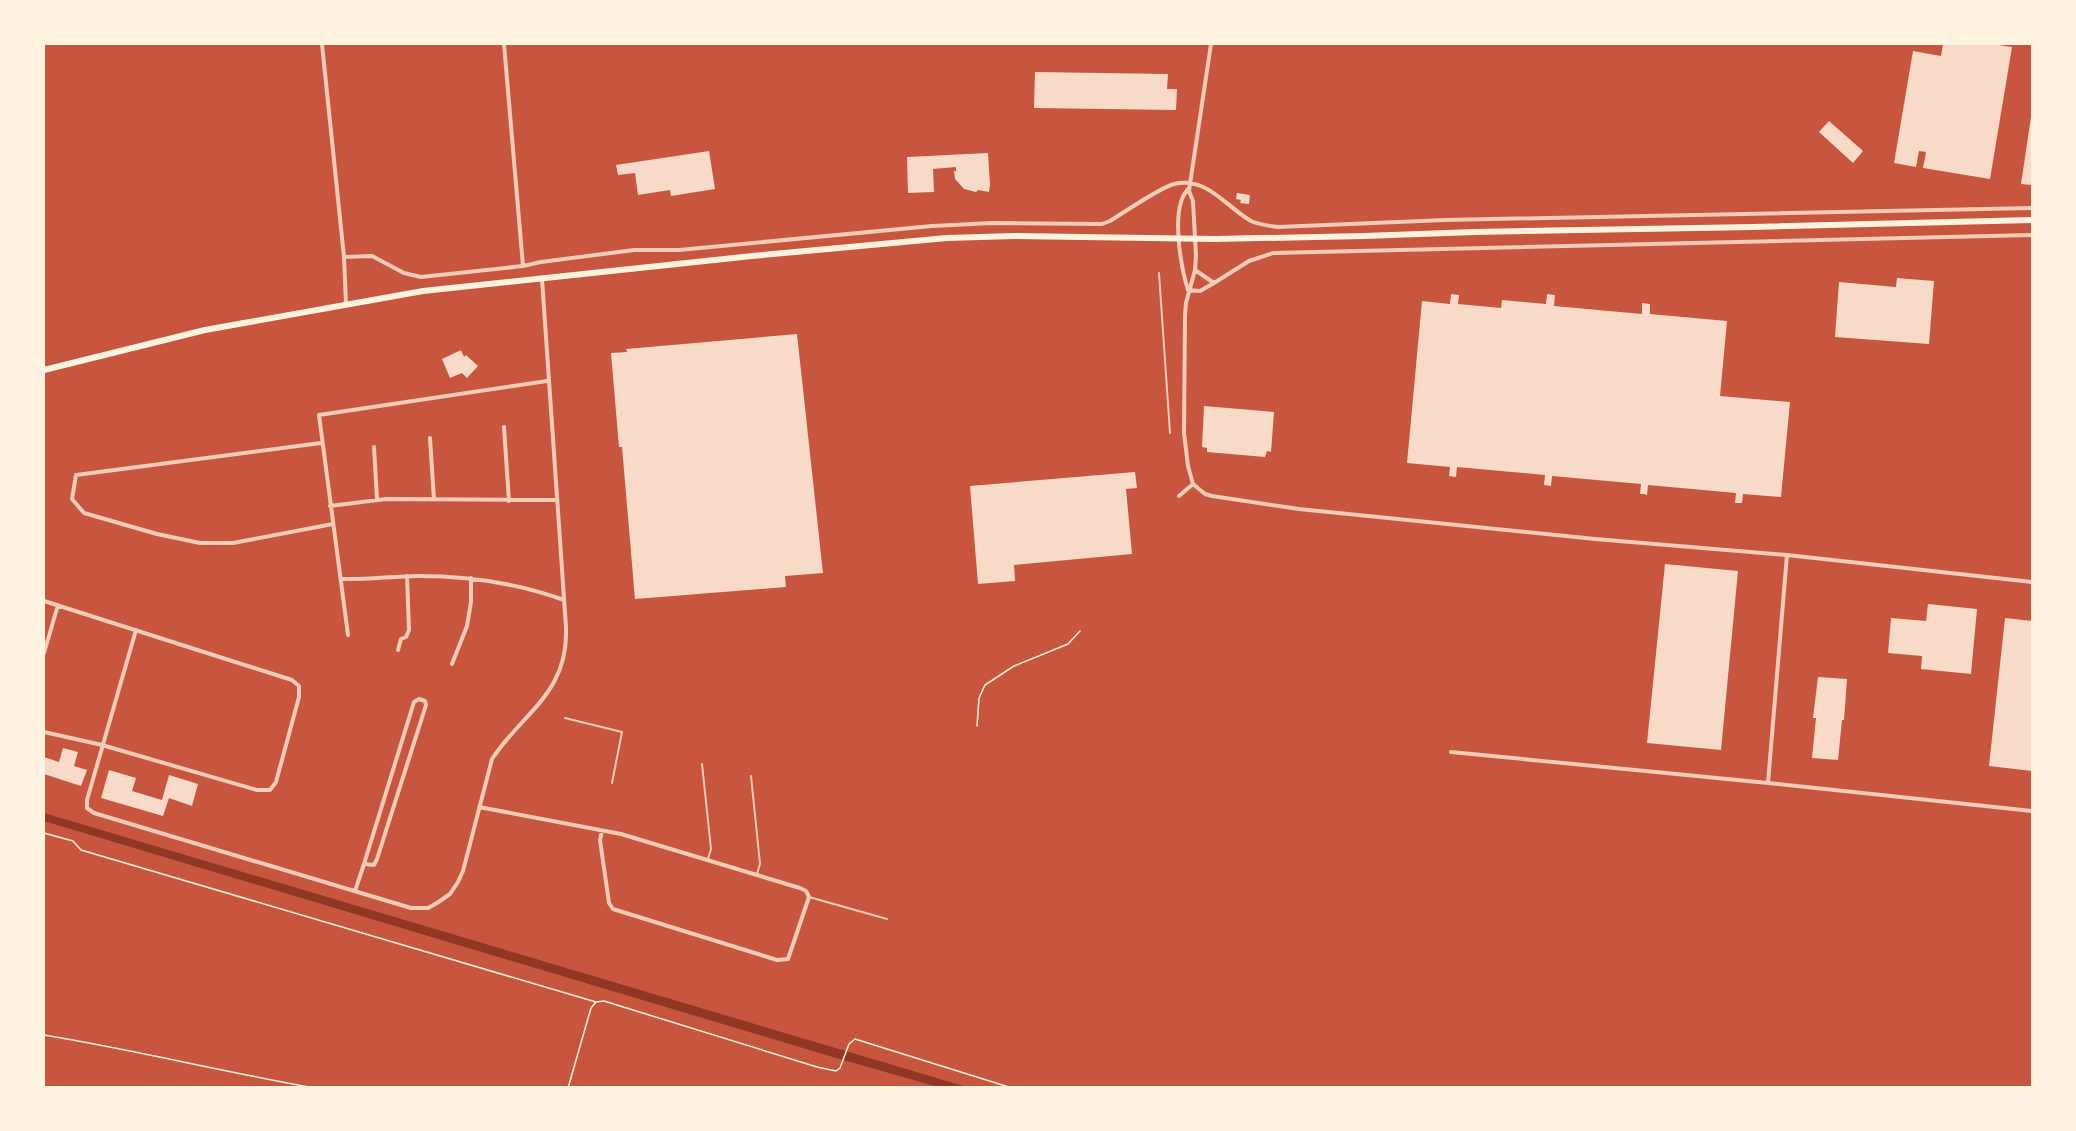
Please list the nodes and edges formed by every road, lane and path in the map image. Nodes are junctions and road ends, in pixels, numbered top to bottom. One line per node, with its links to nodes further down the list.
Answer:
1 (322, 44): 10 (street)
2 (504, 44): 11 (street)
3 (1211, 44): 4 (street)
4 (1190, 184): 5 (street); 8 (street); 9 (street); 11 (street)
5 (2032, 208)
6 (2032, 220): 9 (main road)
7 (2032, 235): 15 (street)
8 (1180, 238): 9 (main road); 14 (main road); 16 (street)
9 (1194, 238): 12 (street)
10 (344, 257): 11 (street); 17 (street)
11 (523, 266)
12 (1195, 270): 15 (street); 16 (street)
13 (1159, 273): 21 (lane)
14 (542, 278): 17 (main road); 19 (street)
15 (1215, 283): 16 (street)
16 (1188, 290): 25 (street)
17 (346, 304): 18 (main road)
18 (44, 370)
19 (548, 381): 23 (street); 29 (street)
20 (504, 427): 30 (street)
21 (1170, 433)
22 (430, 438): 28 (street)
23 (321, 443): 31 (street); 32 (street)
24 (374, 447): 27 (street)
25 (1193, 484): 26 (street); 33 (street)
26 (1179, 496)
27 (377, 500): 28 (street); 31 (street)
28 (434, 500): 30 (street)
29 (557, 500): 30 (street); 38 (street)
30 (509, 501)
31 (330, 506): 32 (street)
32 (333, 524): 36 (street)
33 (1787, 555): 37 (street); 55 (street)
34 (407, 576): 35 (street); 36 (street); 44 (street)
35 (471, 578): 38 (street); 46 (street)
36 (342, 579): 43 (street)
37 (2032, 582)
38 (564, 600): 56 (street)
39 (44, 601): 40 (street)
40 (58, 605): 41 (street); 45 (street)
41 (136, 630): 50 (street); 50 (street)
42 (1080, 631): 48 (path)
43 (348, 635)
44 (398, 650)
45 (44, 653)
46 (452, 664)
47 (565, 718): 54 (lane)
48 (977, 726)
49 (44, 732): 50 (street)
50 (102, 745): 63 (street)
51 (1451, 752): 55 (street)
52 (702, 764): 60 (lane)
53 (751, 776): 62 (lane)
54 (612, 783)
55 (1768, 783): 57 (street)
56 (479, 807): 58 (street); 63 (street)
57 (2032, 811)
58 (602, 831): 60 (street); 64 (street)
59 (44, 833): 66 (path)
60 (707, 860): 62 (street)
61 (363, 864): 61 (street); 63 (street)
62 (757, 874): 64 (street)
63 (355, 891)
64 (808, 897): 65 (lane)
65 (887, 919)
66 (596, 1002): 68 (path); 70 (path)
67 (44, 1035): 69 (path)
68 (569, 1086)
69 (315, 1088)
70 (1012, 1088)

